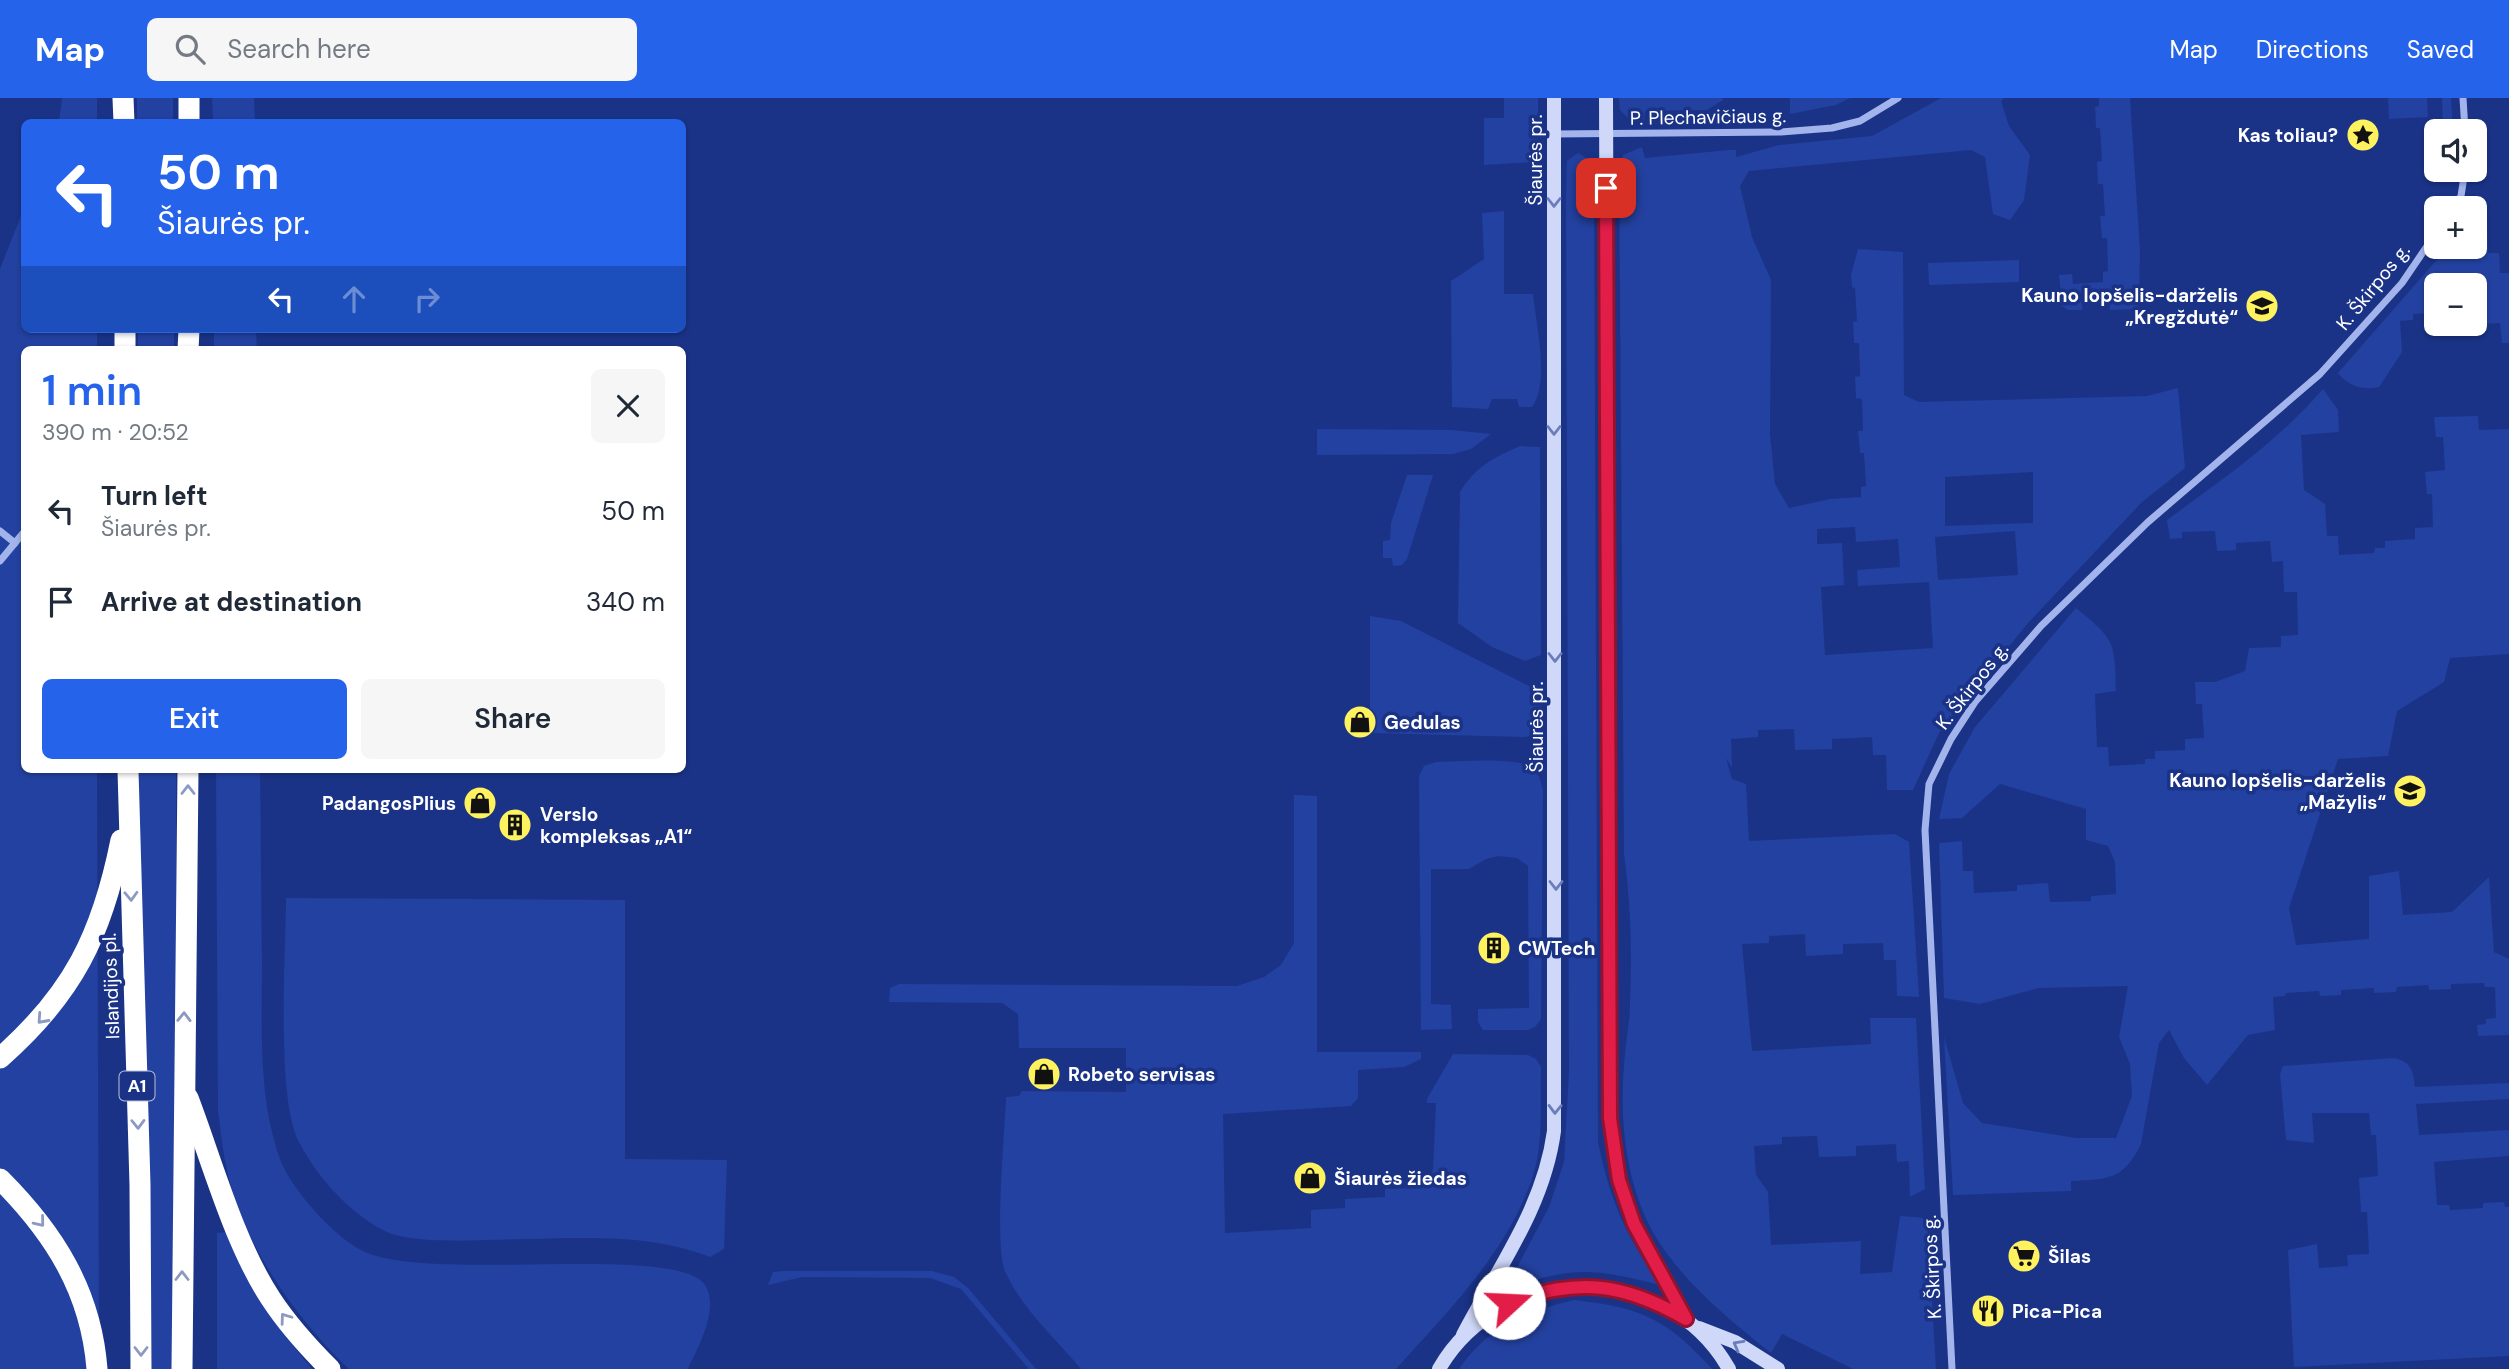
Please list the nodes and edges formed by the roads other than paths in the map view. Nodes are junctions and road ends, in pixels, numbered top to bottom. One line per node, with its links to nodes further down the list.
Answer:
1 (123, 98): 7 (highway)
2 (189, 98): 8 (highway)
3 (1554, 98): 10 (main road, Šiaurės pr.)
4 (1606, 98): 11 (main road)
5 (1898, 98): 11 (street, P. Plechavičiaus g.)
6 (2463, 98): 9 (street)
7 (124, 119)
8 (189, 119)
9 (2464, 119)
10 (1554, 134): 11 (street, P. Plechavičiaus g.); 24 (main road, Šiaurės pr., one-way to 24)
11 (1606, 134): 23 (main road)
12 (2424, 251): 33 (street, K. Škirpos g.)
13 (0, 531): 15 (street)
14 (21, 536): 15 (street)
15 (15, 543): 16 (street)
16 (0, 561)
17 (128, 773): 19 (highway, Islandijos pl. / A1)
18 (188, 773): 21 (highway, A1, one-way to 18)
19 (128, 804): 20 (highway, one-way to 20); 27 (highway, Islandijos pl. / A1, one-way to 27)
20 (0, 1058)
21 (183, 1086): 28 (highway, A1, one-way to 21); 29 (highway, one-way to 21)
22 (0, 1179): 26 (highway, one-way to 26)
23 (1691, 1323): 24 (main road); 31 (main road); 32 (main road, one-way to 23)
24 (1464, 1335): 25 (main road)
25 (1443, 1363): 30 (main road)
26 (97, 1369)
27 (141, 1369)
28 (182, 1369)
29 (330, 1369)
30 (1427, 1369)
31 (1729, 1369)
32 (1778, 1369)
33 (1952, 1369)

